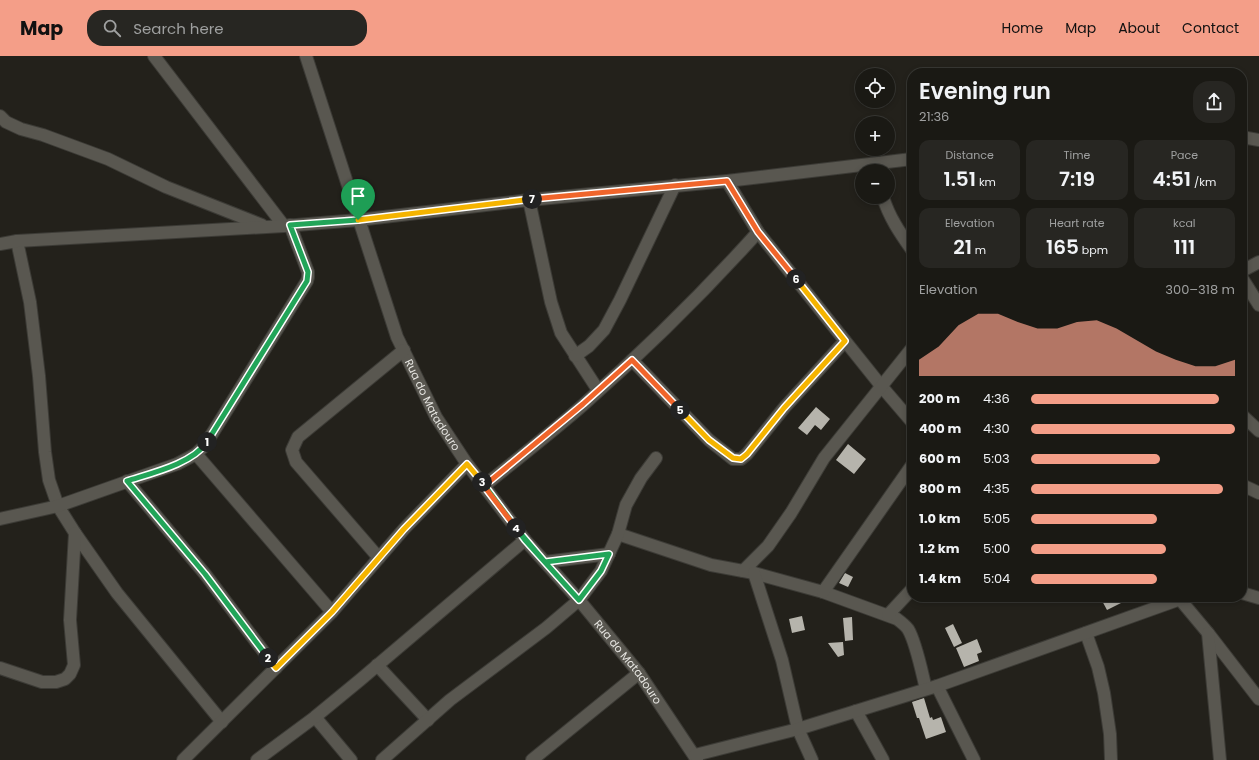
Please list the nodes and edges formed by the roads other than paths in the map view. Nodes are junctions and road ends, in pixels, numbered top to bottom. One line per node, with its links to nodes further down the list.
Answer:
1 (154, 56): 14 (street)
2 (306, 56): 13 (street, Rua do Matadouro)
3 (0, 116): 15 (street)
4 (1247, 138): 5 (street)
5 (1259, 140)
6 (907, 160): 7 (street)
7 (890, 164)
8 (855, 169): 9 (street)
9 (727, 181): 10 (street); 16 (street)
10 (675, 185): 11 (street); 27 (street)
11 (528, 200): 13 (street); 27 (street)
12 (885, 204): 18 (street)
13 (358, 220): 14 (street); 25 (street, Rua do Matadouro)
14 (287, 226): 15 (street); 34 (street)
15 (266, 227): 17 (street)
16 (758, 232): 24 (street); 28 (street)
17 (17, 242): 19 (street); 42 (street)
18 (907, 242)
19 (0, 244)
20 (1259, 262): 21 (street)
21 (1247, 268)
22 (1247, 286): 23 (street)
23 (1259, 305)
24 (845, 341): 28 (street); 29 (street)
25 (404, 350): 36 (street, Rua do Matadouro); 48 (street)
26 (907, 354): 29 (street)
27 (575, 356): 30 (street)
28 (632, 360): 30 (street)
29 (882, 387): 31 (street); 50 (street)
30 (598, 390): 39 (street)
31 (907, 416)
32 (1247, 420): 33 (street)
33 (1259, 431)
34 (196, 454): 38 (street); 58 (street)
35 (656, 458): 45 (street)
36 (467, 464): 39 (street, Rua do Matadouro); 48 (street)
37 (907, 472): 51 (street)
38 (127, 481): 42 (street); 64 (street)
39 (484, 486): 46 (street, Rua do Matadouro)
40 (1247, 487): 41 (street)
41 (1259, 493)
42 (58, 506): 43 (street); 44 (street)
43 (0, 519)
44 (75, 533): 63 (street); 71 (street)
45 (618, 534): 47 (street); 50 (street)
46 (525, 540): 49 (street, Rua do Matadouro); 62 (street)
47 (609, 554): 49 (street); 55 (street)
48 (379, 558): 58 (street)
49 (545, 562): 55 (street, Rua do Matadouro)
50 (749, 572): 51 (street); 72 (street)
51 (823, 592): 59 (street)
52 (1247, 594): 54 (street)
53 (907, 595): 59 (street)
54 (1259, 598)
55 (579, 600): 65 (street, Rua do Matadouro); 70 (street)
56 (1170, 602): 60 (street)
57 (1184, 602): 61 (street)
58 (332, 612): 64 (street)
59 (888, 616): 66 (street)
60 (1086, 633): 66 (street); 82 (street)
61 (1208, 633): 67 (street); 83 (street)
62 (377, 665): 69 (street); 70 (street)
63 (0, 668)
64 (276, 668): 71 (street)
65 (638, 673): 73 (street, Rua do Matadouro); 78 (street)
66 (932, 688): 68 (street); 81 (street)
67 (1259, 699)
68 (856, 711): 72 (street); 80 (street)
69 (315, 717): 75 (street); 76 (street)
70 (428, 720): 77 (street)
71 (222, 722): 74 (street)
72 (798, 729): 73 (street); 79 (street)
73 (696, 758)
74 (183, 760)
75 (257, 760)
76 (350, 760)
77 (382, 760)
78 (532, 760)
79 (812, 760)
80 (883, 760)
81 (974, 760)
82 (1111, 760)
83 (1220, 760)

